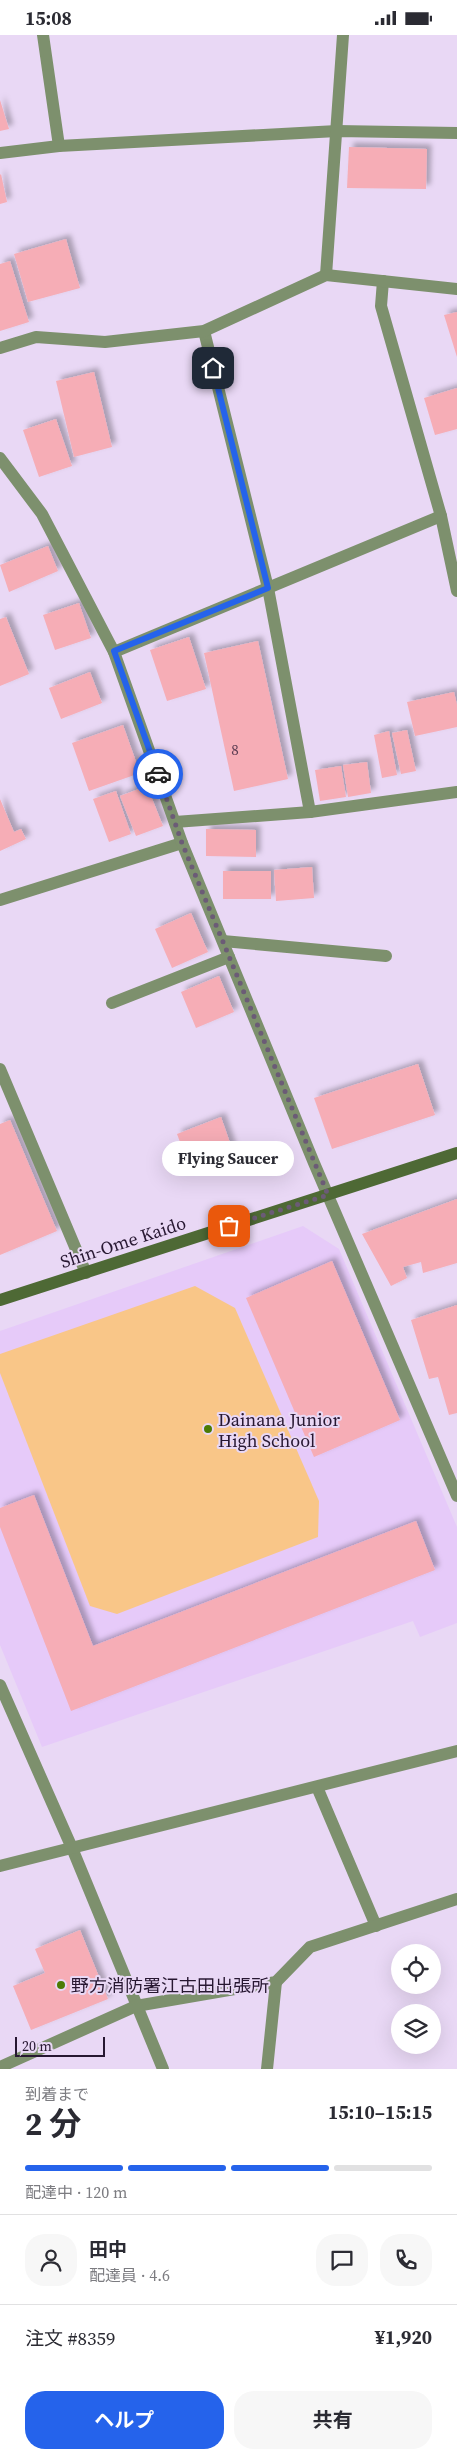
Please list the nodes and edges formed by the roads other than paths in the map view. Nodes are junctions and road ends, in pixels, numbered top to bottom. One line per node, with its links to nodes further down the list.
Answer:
1 (43, 35): 5 (street)
2 (343, 35): 3 (street)
3 (338, 131): 4 (street); 5 (street); 7 (street)
4 (457, 133)
5 (59, 146): 6 (street)
6 (0, 153)
7 (326, 275): 8 (street); 10 (street)
8 (383, 281): 9 (street); 13 (street)
9 (457, 289)
10 (204, 331): 11 (street); 14 (street)
11 (0, 348)
12 (0, 458): 16 (street)
13 (441, 516): 14 (street); 15 (street)
14 (268, 588): 16 (street); 18 (street)
15 (457, 591)
16 (114, 651): 19 (street)
17 (457, 792): 18 (street)
18 (310, 812): 19 (street)
19 (175, 822): 20 (street)
20 (182, 843): 21 (street); 22 (street)
21 (0, 899)
22 (223, 941): 23 (street); 24 (street)
23 (386, 956)
24 (229, 957): 25 (street); 28 (street)
25 (112, 1003)
26 (0, 1069): 29 (street)
27 (457, 1153): 28 (main road, Shin-Ome Kaido)
28 (328, 1195): 29 (main road, Shin-Ome Kaido); 31 (street)
29 (86, 1273): 30 (main road, Shin-Ome Kaido)
30 (0, 1300)
31 (457, 1496)
32 (0, 1685): 35 (street)
33 (457, 1751): 34 (street)
34 (317, 1787): 35 (street); 38 (street)
35 (72, 1849): 36 (street); 40 (street)
36 (0, 1866)
37 (457, 1899): 38 (street)
38 (376, 1926): 39 (street)
39 (276, 1981): 40 (street); 43 (street)
40 (136, 2006): 41 (street); 42 (street)
41 (0, 2067)
42 (163, 2069)
43 (266, 2069)

